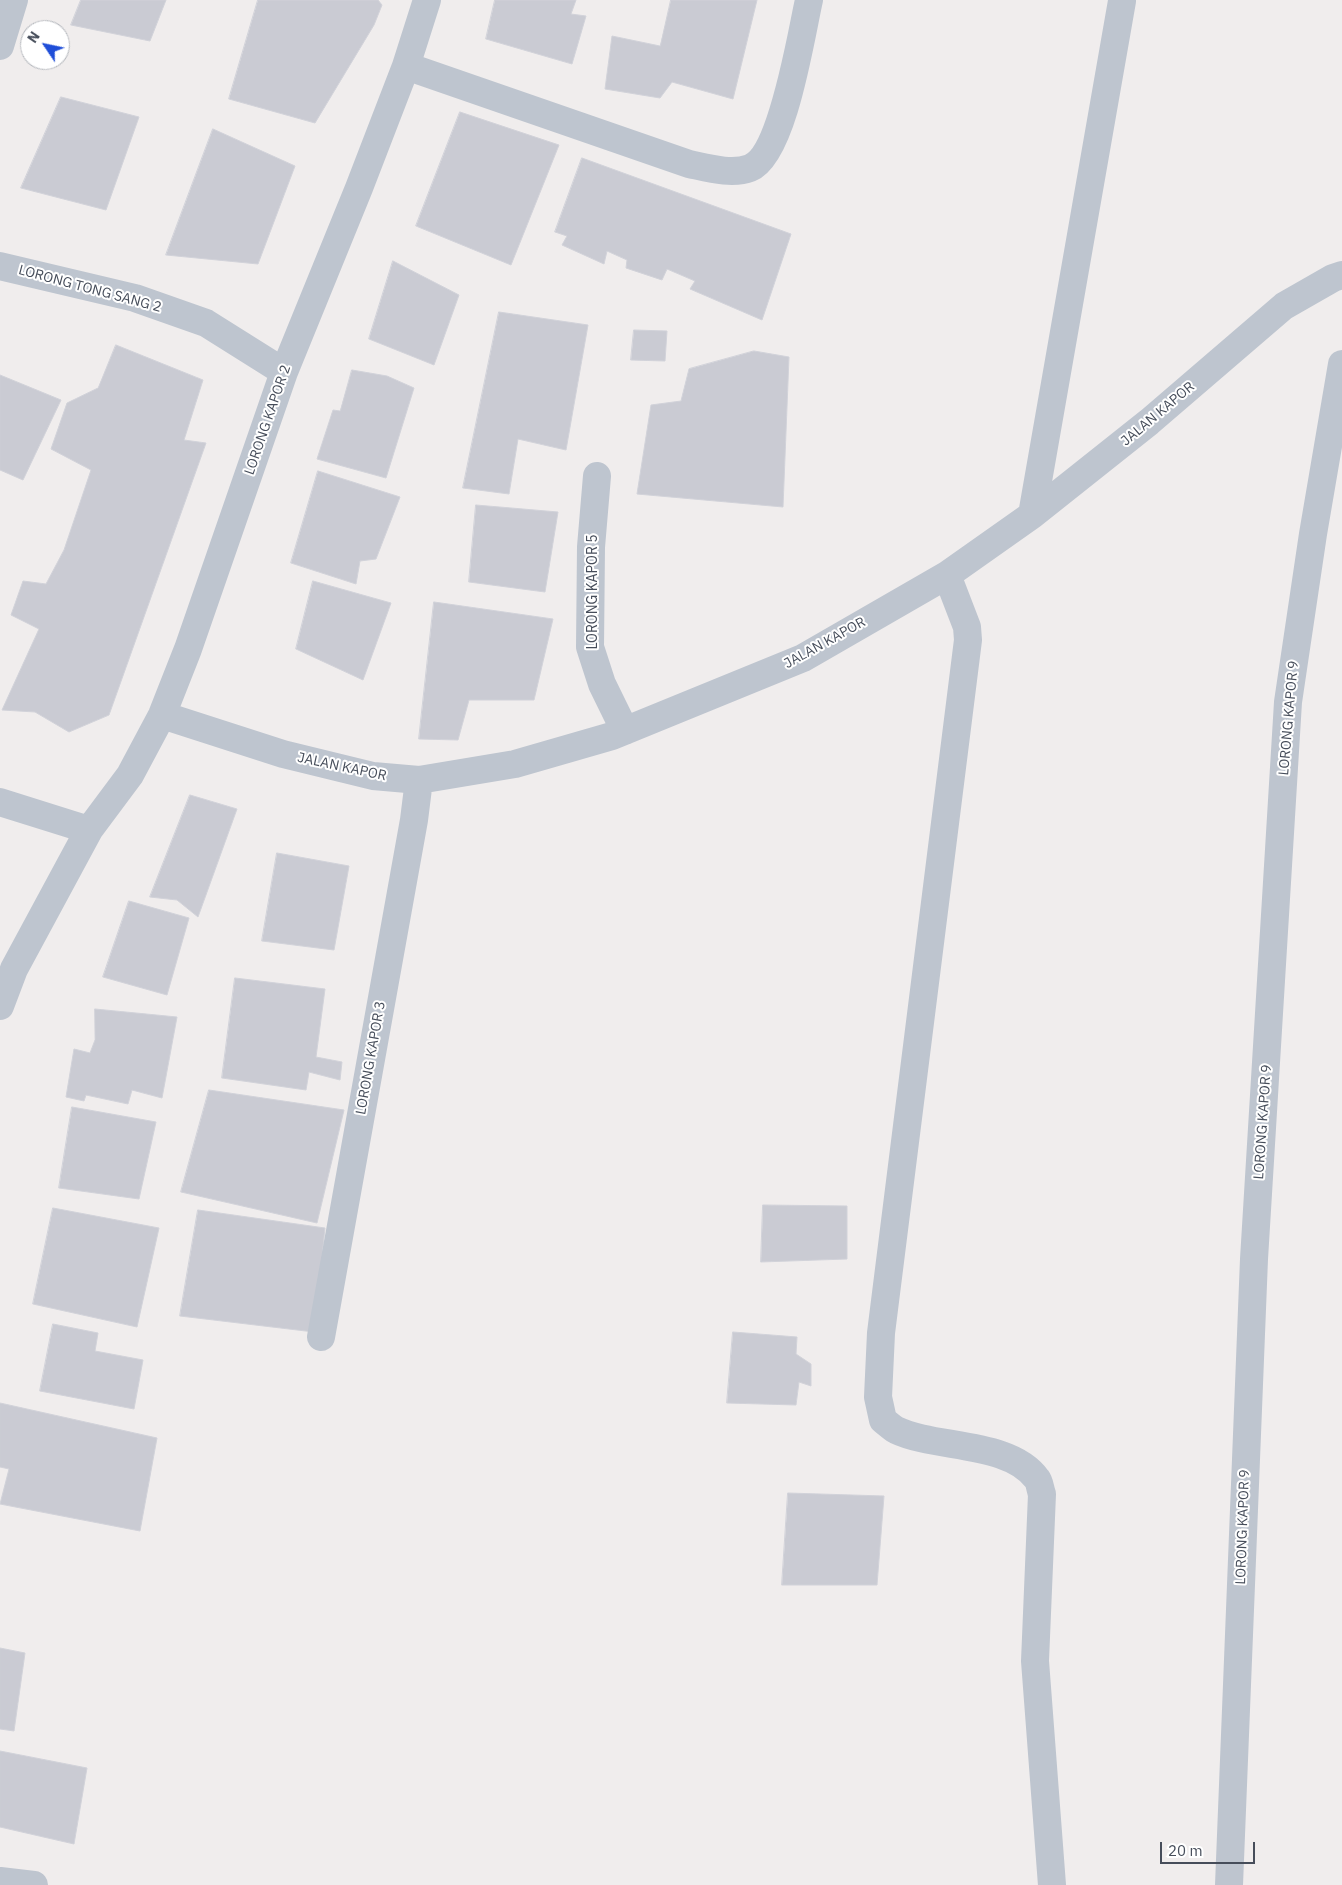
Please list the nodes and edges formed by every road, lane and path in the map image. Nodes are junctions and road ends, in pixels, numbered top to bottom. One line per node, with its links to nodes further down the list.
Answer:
1 (14, 0): 5 (street)
2 (427, 0): 6 (street, LORONG KAPOR 2)
3 (809, 0): 6 (street)
4 (1122, 1): 12 (street)
5 (0, 46)
6 (406, 66): 10 (street, LORONG KAPOR 2)
7 (0, 266): 10 (street, LORONG TONG SANG 2)
8 (1342, 275): 12 (street, JALAN KAPOR)
9 (1342, 364): 24 (street, LORONG KAPOR 9)
10 (284, 372): 14 (street, LORONG KAPOR 2)
11 (597, 476): 15 (street, LORONG KAPOR 5)
12 (1032, 515): 13 (street, JALAN KAPOR)
13 (947, 575): 15 (street, JALAN KAPOR); 23 (street)
14 (162, 716): 16 (street, JALAN KAPOR); 18 (street, LORONG KAPOR 2)
15 (625, 730): 16 (street, JALAN KAPOR)
16 (419, 780): 20 (street, LORONG KAPOR 3)
17 (0, 802): 18 (street)
18 (88, 830): 19 (street, LORONG KAPOR 2)
19 (0, 1006)
20 (321, 1337)
21 (0, 1881): 22 (street)
22 (34, 1885)
23 (1052, 1885)
24 (1229, 1885)

